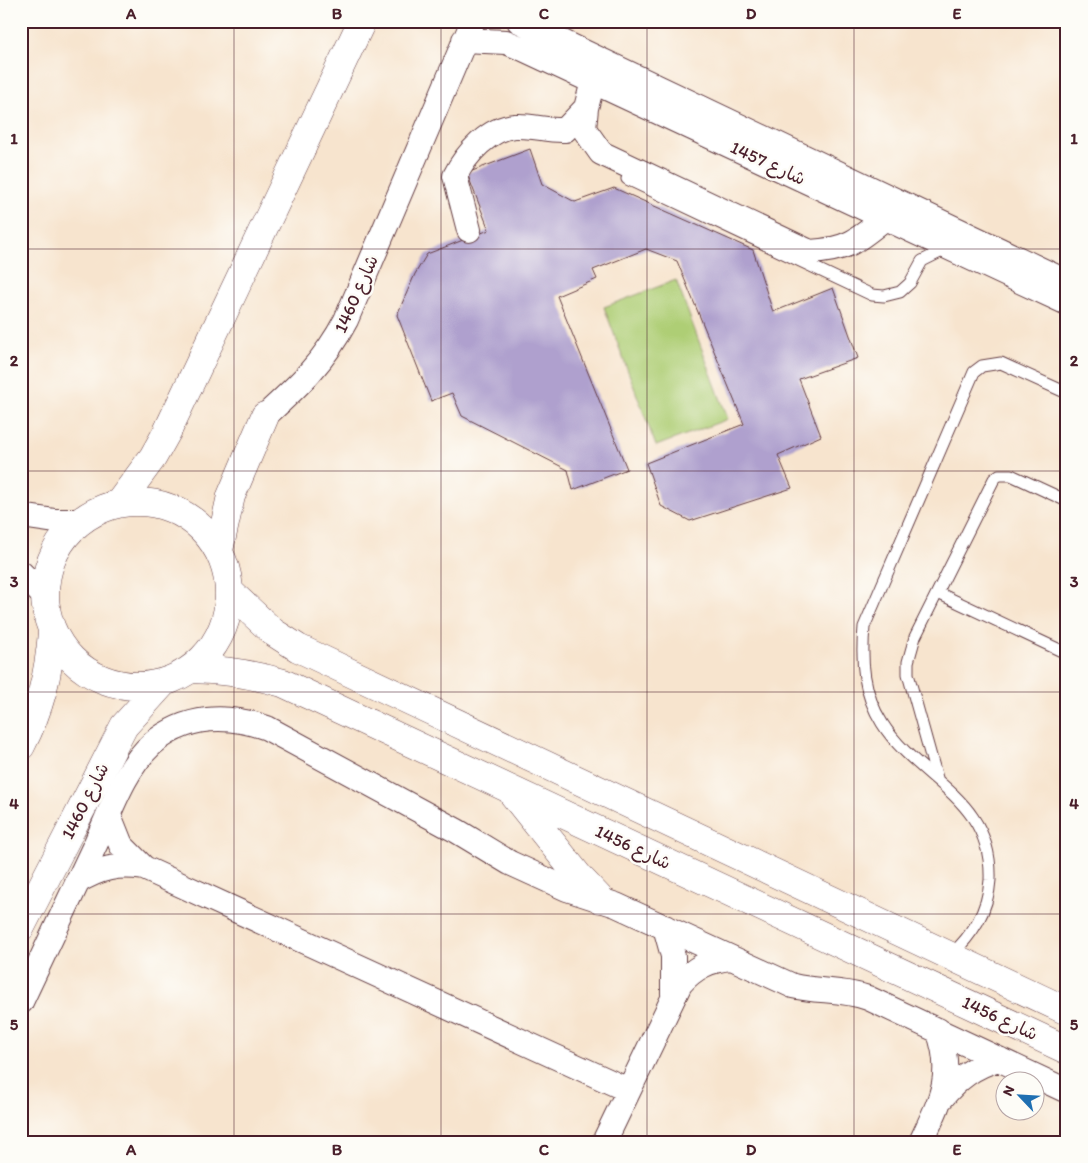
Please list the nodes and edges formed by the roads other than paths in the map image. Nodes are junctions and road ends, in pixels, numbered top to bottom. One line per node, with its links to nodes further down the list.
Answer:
1 (362, 21): 15 (street)
2 (519, 21): 10 (street, شارع 1457)
3 (469, 31): 4 (street, شارع 1457); 13 (street, شارع 1460)
4 (593, 81): 5 (street); 7 (street, شارع 1457)
5 (586, 108): 6 (street); 8 (street)
6 (601, 153): 7 (street); 9 (lane)
7 (885, 218): 9 (street, شارع 1457)
8 (469, 230)
9 (949, 248): 11 (street, شارع 1457)
10 (1067, 282)
11 (1067, 302)
12 (1067, 393): 28 (lane)
13 (265, 416): 18 (street, شارع 1460)
14 (1067, 501): 21 (lane)
15 (119, 503): 17 (street); 18 (street)
16 (21, 516): 17 (street)
17 (80, 521): 22 (street)
18 (219, 550): 20 (street)
19 (21, 573): 22 (street)
20 (230, 592): 25 (street); 36 (street, شارع 1456)
21 (938, 593): 24 (lane); 28 (lane)
22 (45, 597): 23 (street)
23 (52, 632): 26 (street); 27 (street)
24 (1066, 653)
25 (192, 669): 26 (street); 29 (street, شارع 1456)
26 (162, 684): 34 (street, شارع 1460)
27 (21, 746)
28 (938, 779): 36 (lane)
29 (509, 788): 33 (street); 42 (street, شارع 1456)
30 (109, 815): 31 (street); 32 (street); 33 (street)
31 (144, 868): 32 (street); 44 (street)
32 (77, 882): 39 (street)
33 (600, 899): 35 (street)
34 (21, 927)
35 (665, 927): 37 (street); 38 (street)
36 (950, 956): 40 (street, شارع 1456)
37 (731, 958): 38 (street); 41 (street)
38 (672, 994): 44 (street)
39 (21, 1002)
40 (1067, 1011)
41 (938, 1030): 43 (street); 46 (street)
42 (1067, 1050)
43 (999, 1059): 45 (street); 46 (street)
44 (628, 1090): 47 (street)
45 (1067, 1090)
46 (941, 1100): 48 (street)
47 (604, 1142)
48 (921, 1142)

